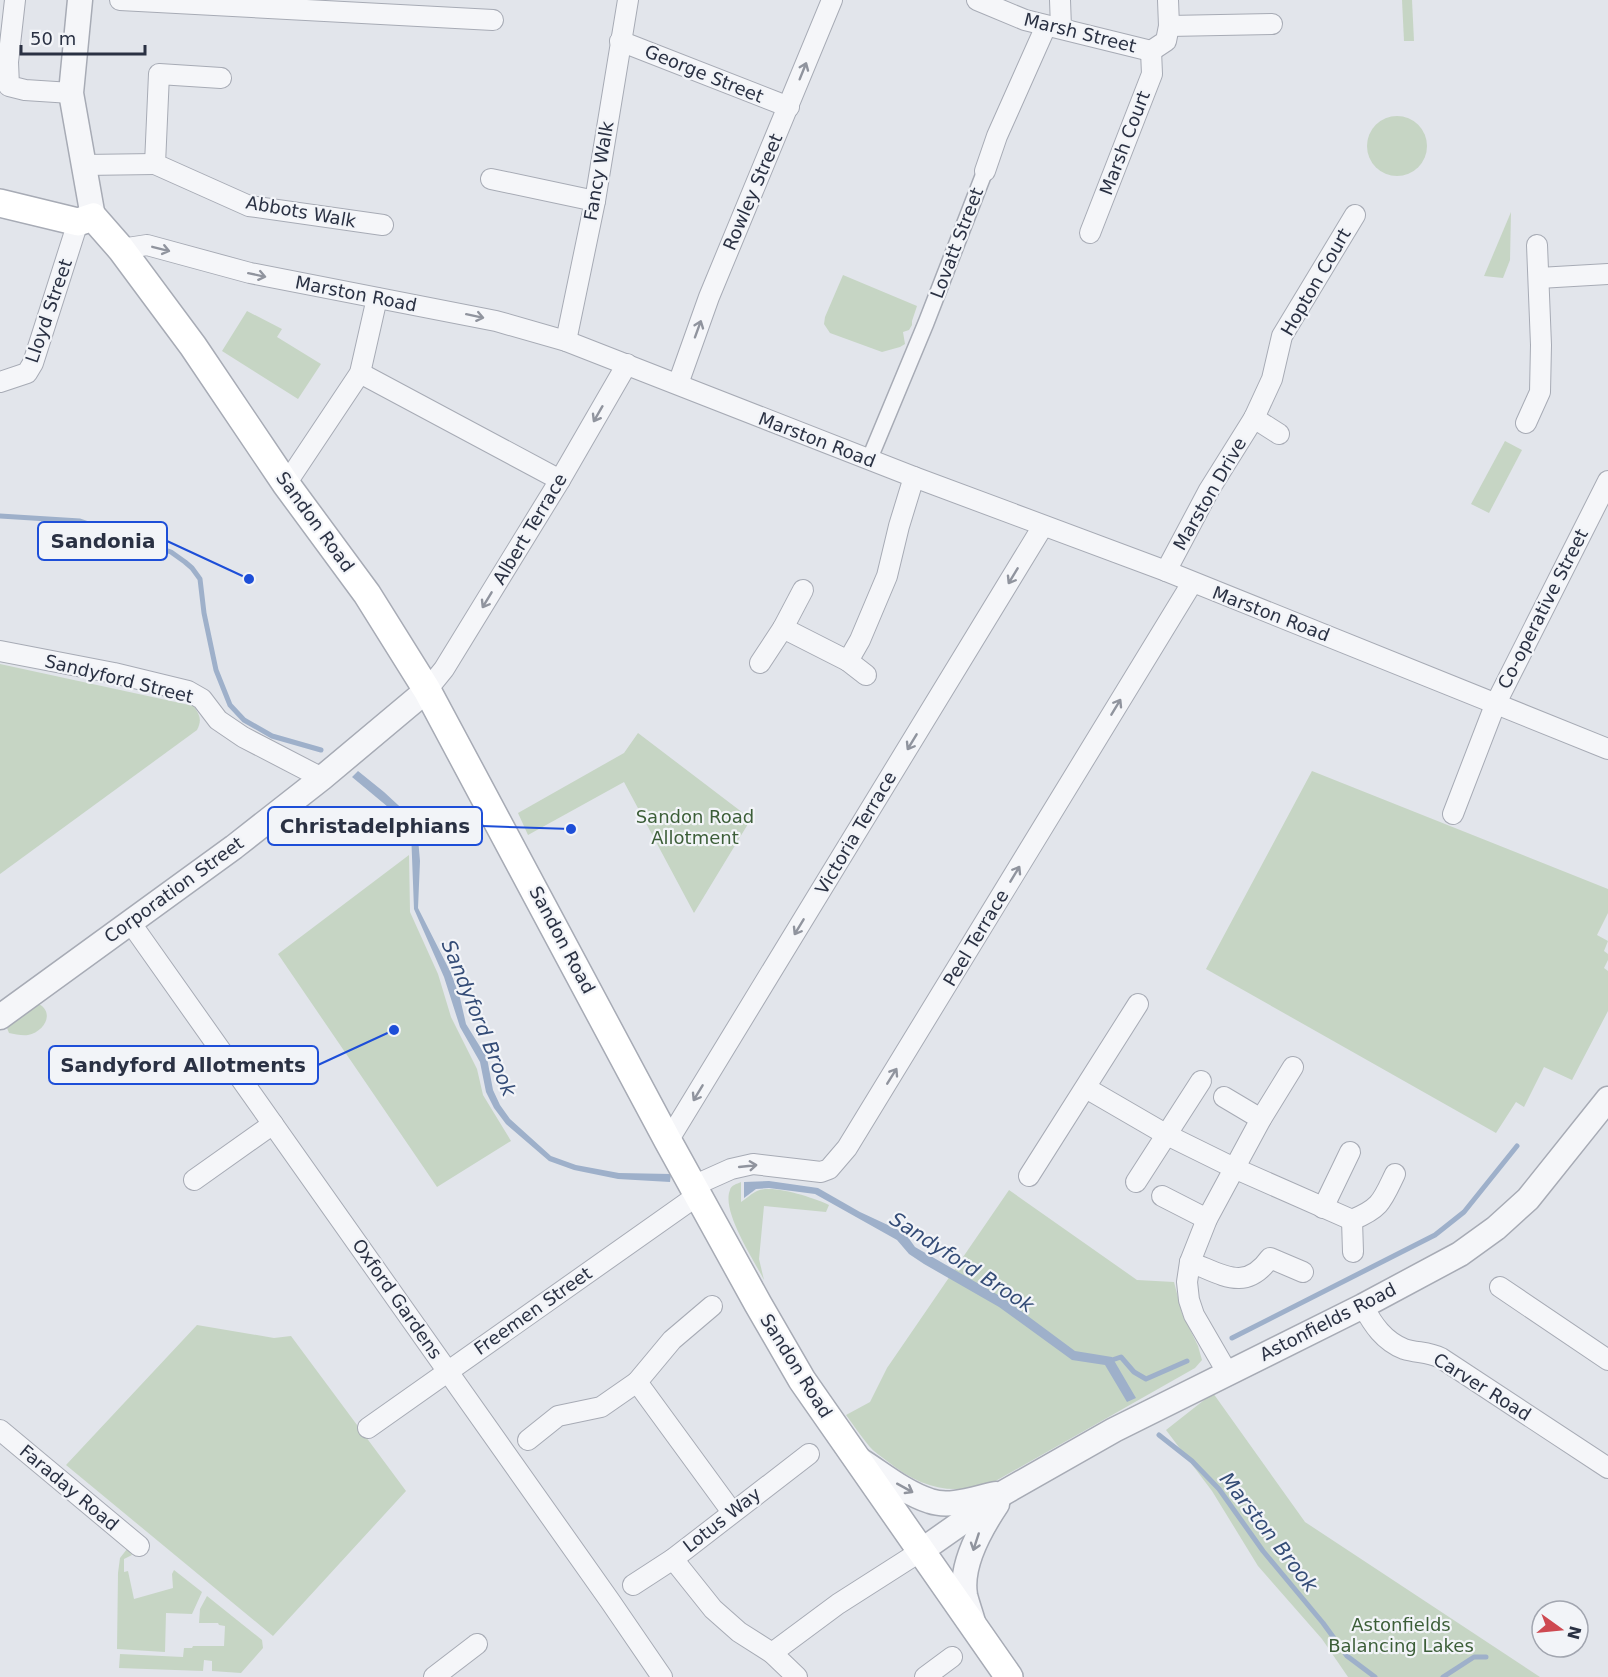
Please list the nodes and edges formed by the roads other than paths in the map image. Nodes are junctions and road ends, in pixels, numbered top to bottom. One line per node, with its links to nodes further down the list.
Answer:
1 (15, 0): 16 (street)
2 (80, 0): 16 (street)
3 (120, 0): 9 (street)
4 (628, 0): 13 (street, Fancy Walk)
5 (832, 0): 17 (street, Rowley Street, one-way to 5)
6 (977, 0): 12 (street, Marsh Street)
7 (1060, 0): 12 (street)
8 (1168, 0): 11 (street)
9 (494, 20)
10 (1272, 24): 11 (street)
11 (1169, 26): 14 (street)
12 (1054, 27): 14 (street, Marsh Street); 20 (street, Lovatt Street)
13 (620, 41): 17 (street, George Street); 22 (street, Fancy Walk)
14 (1151, 51): 27 (street, Marsh Court)
15 (221, 78): 18 (street)
16 (71, 93): 19 (street)
17 (789, 107): 37 (street, Rowley Street, one-way to 17)
18 (155, 164): 19 (street, Abbots Walk); 26 (street, Abbots Walk)
19 (84, 165): 25 (street)
20 (985, 171): 41 (street, Lovatt Street)
21 (491, 179): 22 (street)
22 (595, 201): 33 (street, Fancy Walk)
23 (0, 203): 25 (main road)
24 (1355, 215): 38 (street, Hopton Court)
25 (85, 220): 29 (main road, Sandon Road); 36 (street, Lloyd Street)
26 (383, 225)
27 (1090, 233)
28 (1537, 245): 31 (street)
29 (120, 249): 32 (street, Marston Road, one-way to 32); 45 (main road, Sandon Road)
30 (1608, 274): 31 (street)
31 (1539, 278): 39 (street)
32 (377, 298): 33 (street, Marston Road, one-way to 33); 35 (street)
33 (566, 341): 34 (street, Marston Road)
34 (627, 364): 37 (street, Marston Road); 43 (street, Albert Terrace, one-way to 43)
35 (360, 373): 43 (street); 45 (street)
36 (0, 382)
37 (678, 384): 41 (street, Marston Road)
38 (1254, 418): 40 (street); 47 (street, Marston Drive)
39 (1526, 423)
40 (1279, 434)
41 (869, 460): 42 (street, Marston Road)
42 (914, 477): 46 (street, Marston Road); 52 (street)
43 (560, 480): 55 (street, Albert Terrace, one-way to 55)
44 (1608, 481): 56 (street, Co-operative Street)
45 (286, 484): 55 (main road, Sandon Road)
46 (1044, 526): 47 (street, Marston Road); 71 (street, Victoria Terrace, one-way to 71)
47 (1166, 571): 48 (street, Marston Road)
48 (1192, 583): 56 (street, Marston Road); 78 (street, Peel Terrace, one-way to 48)
49 (803, 590): 50 (street)
50 (783, 628): 52 (street); 53 (street)
51 (0, 651): 58 (street, Sandyford Street)
52 (848, 661): 54 (street)
53 (760, 663)
54 (866, 675)
55 (427, 690): 58 (street, Corporation Street); 71 (main road, Sandon Road)
56 (1494, 705): 57 (street, Marston Road); 59 (street)
57 (1608, 749)
58 (322, 778): 60 (street, Corporation Street)
59 (1453, 814)
60 (130, 922): 62 (street, Corporation Street); 69 (street, Oxford Gardens)
61 (1138, 1004): 65 (street)
62 (0, 1017)
63 (1293, 1067): 68 (street)
64 (1201, 1081): 70 (street)
65 (1086, 1088): 70 (street); 75 (street)
66 (1224, 1097): 68 (street)
67 (1608, 1099): 88 (street, Astonfields Road)
68 (1261, 1119): 73 (street)
69 (273, 1124): 76 (street); 90 (street, Oxford Gardens)
70 (1167, 1135): 73 (street); 77 (street)
71 (668, 1141): 78 (main road, Sandon Road)
72 (1350, 1152): 80 (street)
73 (1234, 1168): 80 (street); 81 (street)
74 (1395, 1174): 82 (street)
75 (1029, 1176)
76 (194, 1180)
77 (1136, 1182)
78 (696, 1191): 90 (street, Freemen Street); 97 (main road, Sandon Road)
79 (1162, 1196): 81 (street)
80 (1323, 1208): 82 (street)
81 (1207, 1219): 84 (street)
82 (1352, 1220): 83 (street)
83 (1353, 1252)
84 (1190, 1262): 85 (street); 91 (street)
85 (1303, 1272)
86 (1500, 1287): 89 (street)
87 (712, 1306): 92 (street)
88 (1363, 1306): 91 (street, Astonfields Road); 98 (street, Carver Road)
89 (1608, 1360)
90 (448, 1371): 93 (street, Freemen Street); 110 (street, Oxford Gardens)
91 (1227, 1372): 99 (street, Astonfields Road)
92 (637, 1382): 95 (street); 100 (street)
93 (368, 1428)
94 (0, 1430): 101 (street, Faraday Road)
95 (528, 1440)
96 (809, 1454): 100 (street, Lotus Way)
97 (855, 1458): 99 (street, Astonfields Road, one-way to 99); 102 (main road, Sandon Road)
98 (1608, 1468)
99 (1005, 1492): 102 (street, Astonfields Road); 105 (street, Astonfields Road, one-way to 105)
100 (732, 1512): 103 (street, Lotus Way)
101 (139, 1546)
102 (921, 1551): 105 (main road, Sandon Road); 107 (street)
103 (673, 1559): 104 (street, Lotus Way); 107 (street)
104 (633, 1585)
105 (974, 1624): 113 (main road, Sandon Road)
106 (477, 1644): 109 (street)
107 (772, 1653): 111 (street)
108 (952, 1657): 112 (street)
109 (434, 1677)
110 (662, 1677)
111 (797, 1677)
112 (925, 1677)
113 (1009, 1677)

